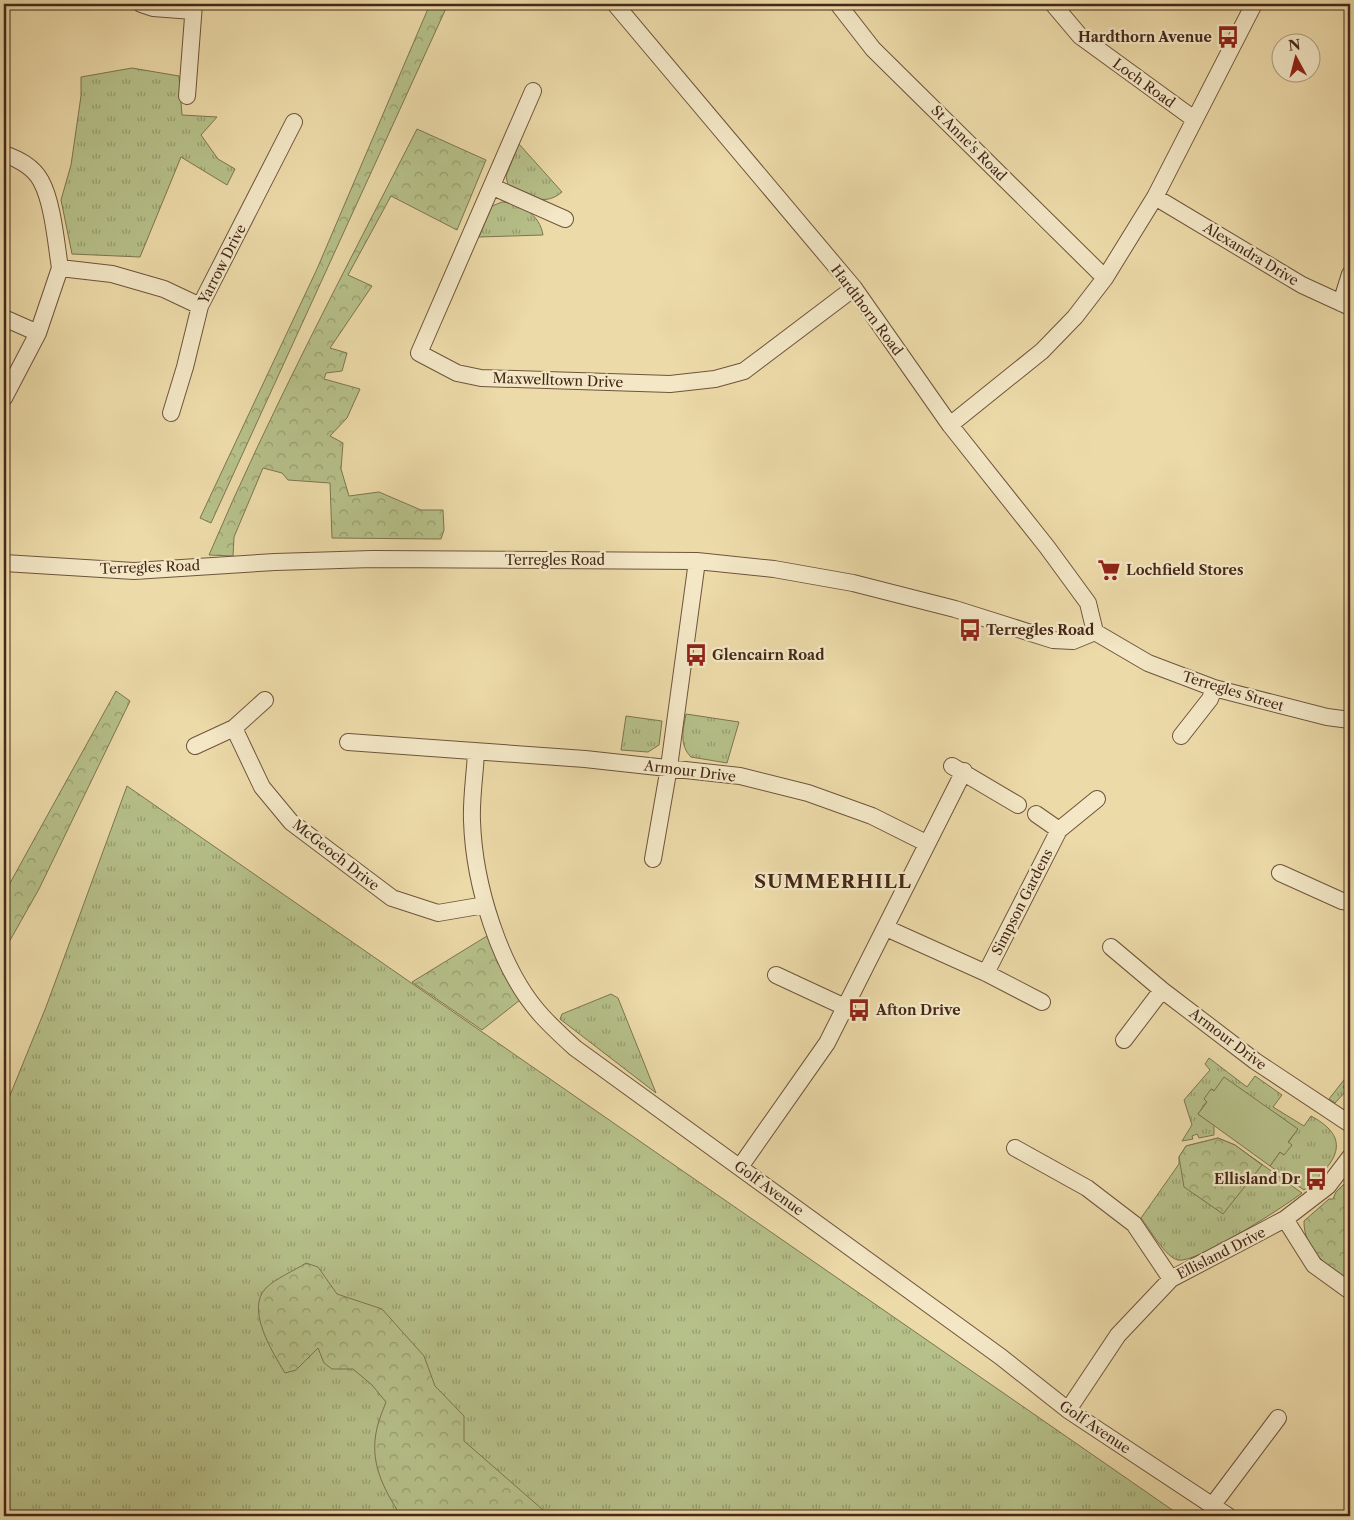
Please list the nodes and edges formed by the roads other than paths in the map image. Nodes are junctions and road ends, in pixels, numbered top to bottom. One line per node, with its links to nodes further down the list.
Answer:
1 (141, 4): 6 (street)
2 (615, 4): 18 (street, Hardthorn Road)
3 (838, 4): 17 (street, St Anne's Road)
4 (1053, 4): 9 (street, Loch Road)
5 (1254, 4): 9 (street)
6 (194, 8): 8 (street)
7 (533, 91): 12 (street, Maxwelltown Drive)
8 (187, 96)
9 (1194, 119): 13 (street)
10 (294, 122): 20 (street, Yarrow Drive)
11 (4, 154): 15 (street)
12 (493, 187): 14 (street); 18 (street, Maxwelltown Drive)
13 (1155, 197): 17 (street); 19 (street, Alexandra Drive)
14 (565, 219)
15 (60, 268): 20 (street); 22 (street)
16 (1350, 274): 19 (street)
17 (1105, 278): 25 (street)
18 (854, 288): 25 (street, Hardthorn Road)
19 (1346, 305)
20 (200, 306): 24 (street, Yarrow Drive)
21 (4, 318): 22 (street)
22 (38, 333): 23 (street)
23 (4, 398)
24 (171, 413)
25 (950, 425): 28 (street, Hardthorn Road)
26 (697, 561): 27 (street, Terregles Road); 28 (street, Terregles Road); 37 (street)
27 (4, 563)
28 (1095, 632): 29 (street, Terregles Street)
29 (1214, 688): 31 (street, Terregles Street); 33 (street)
30 (264, 700): 32 (street)
31 (1350, 720)
32 (234, 728): 35 (street); 46 (street, McGeoch Drive)
33 (1181, 736)
34 (348, 742): 36 (street, Armour Drive)
35 (195, 746)
36 (476, 752): 37 (street, Armour Drive); 46 (street, Golf Avenue)
37 (669, 767): 42 (street, Armour Drive); 43 (street)
38 (1097, 799): 41 (street, Simpson Gardens)
39 (1018, 805): 42 (street)
40 (1036, 814): 41 (street)
41 (1059, 830): 49 (street, Simpson Gardens)
42 (926, 843): 47 (street)
43 (653, 859)
44 (1280, 872): 45 (street)
45 (1350, 902)
46 (485, 905): 58 (street, Golf Avenue)
47 (886, 928): 49 (street); 53 (street)
48 (1111, 947): 51 (street, Armour Drive)
49 (986, 973): 52 (street)
50 (776, 975): 53 (street)
51 (1162, 990): 54 (street); 55 (street, Armour Drive)
52 (1042, 1002)
53 (847, 1008): 58 (street)
54 (1124, 1040)
55 (1350, 1124)
56 (1015, 1148): 60 (street)
57 (1350, 1158): 59 (street, Ellisland Drive)
58 (740, 1167): 62 (street, Golf Avenue)
59 (1286, 1219): 60 (street, Ellisland Drive); 61 (street)
60 (1171, 1279): 62 (street, Ellisland Drive)
61 (1350, 1290)
62 (1068, 1410): 64 (street, Golf Avenue)
63 (1278, 1418): 64 (street)
64 (1212, 1506): 65 (street, Golf Avenue)
65 (1228, 1516)

